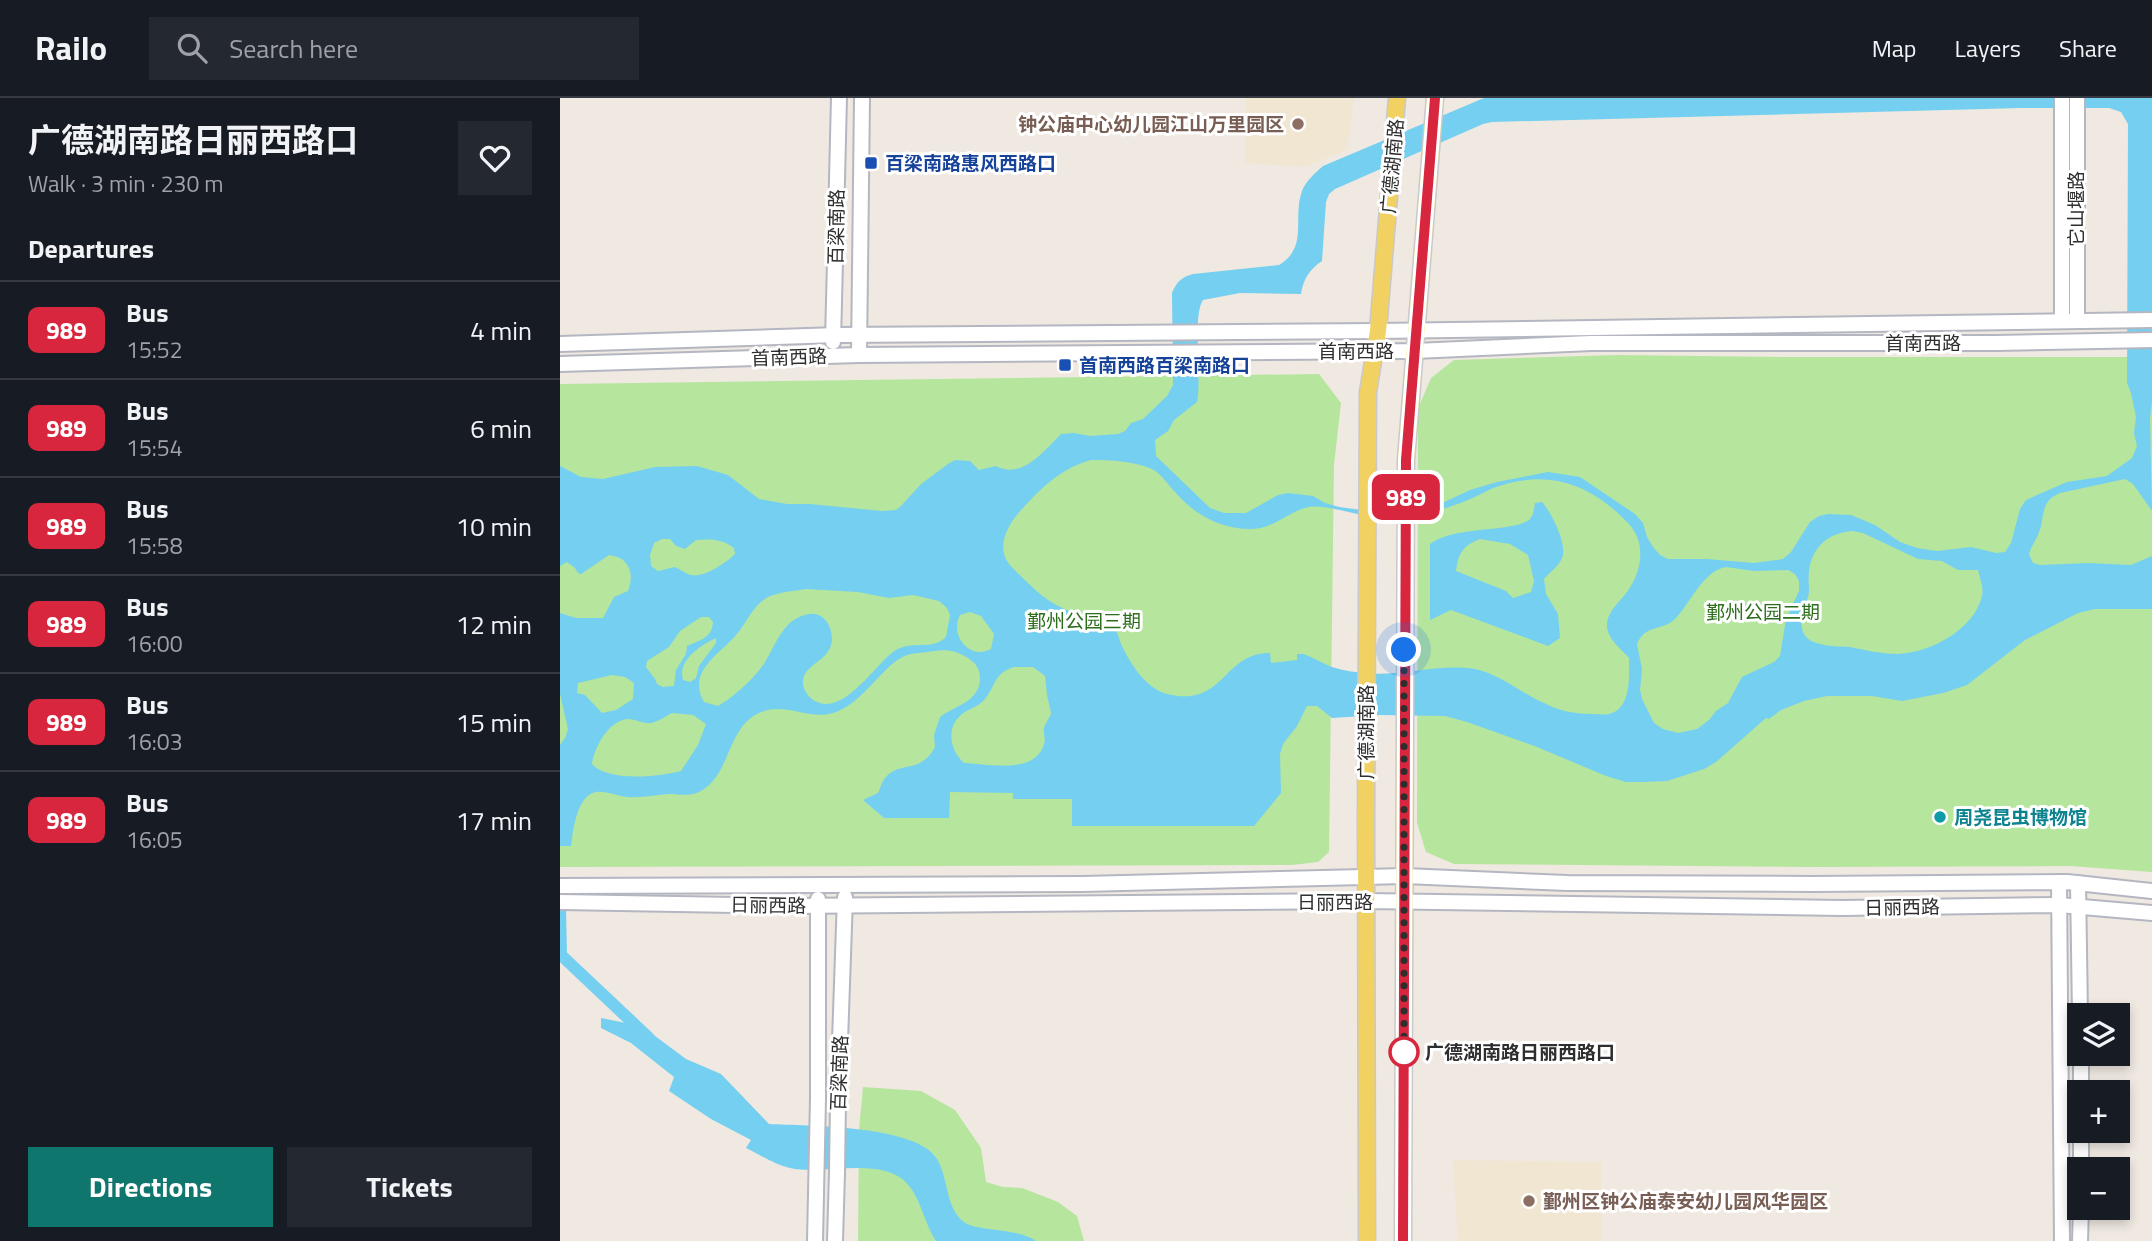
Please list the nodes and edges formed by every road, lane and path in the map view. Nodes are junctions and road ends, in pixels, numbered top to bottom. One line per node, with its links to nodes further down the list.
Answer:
1 (839, 98): 12 (main road, 百梁南路)
2 (862, 98): 11 (main road, 百梁南路)
3 (1397, 98): 10 (main road, 广德湖南路)
4 (1435, 98): 9 (main road, 广德湖南路)
5 (2062, 98): 7 (main road, 它山堰路)
6 (2077, 98): 7 (main road, 它山堰路)
7 (2069, 320): 8 (main road, 首南西路); 9 (main road, 首南西路)
8 (2152, 320)
9 (1417, 330): 10 (main road, 首南西路); 16 (main road, 广德湖南路)
10 (1378, 331): 11 (main road, 首南西路); 15 (main road, 广德湖南路)
11 (859, 334): 12 (main road, 首南西路); 17 (main road, 百梁南路)
12 (833, 335): 14 (main road, 首南西路); 18 (main road, 百梁南路)
13 (2152, 340): 16 (main road, 首南西路)
14 (560, 344)
15 (1375, 351): 16 (main road, 首南西路); 17 (main road, 首南西路); 20 (main road, 广德湖南路)
16 (1415, 351): 21 (main road, 广德湖南路)
17 (859, 355): 18 (main road, 首南西路)
18 (833, 356): 19 (main road, 首南西路)
19 (560, 364)
20 (1366, 876): 21 (main road, 日丽西路); 25 (main road, 日丽西路); 28 (main road, 广德湖南路)
21 (1405, 876): 22 (main road, 日丽西路); 30 (main road, 广德湖南路)
22 (2059, 882): 23 (main road, 日丽西路); 31 (main road)
23 (2078, 883): 27 (main road, 日丽西路); 34 (main road)
24 (818, 885): 25 (main road, 日丽西路); 26 (main road, 日丽西路); 32 (main road, 百梁南路)
25 (845, 885): 33 (main road, 百梁南路)
26 (560, 886)
27 (2152, 891)
28 (1366, 901): 30 (main road, 日丽西路); 33 (main road, 日丽西路); 40 (main road, 广德湖南路)
29 (560, 902): 32 (main road, 日丽西路)
30 (1405, 903): 31 (main road, 日丽西路); 41 (main road, 广德湖南路)
31 (2059, 905): 34 (main road, 日丽西路); 42 (main road)
32 (818, 906): 33 (main road, 日丽西路); 38 (main road, 百梁南路)
33 (845, 906): 39 (main road, 百梁南路, bridge)
34 (2077, 906): 35 (main road, 日丽西路); 36 (main road)
35 (2152, 913)
36 (2080, 1003)
37 (2081, 1220): 43 (main road)
38 (815, 1241)
39 (835, 1241)
40 (1367, 1241)
41 (1403, 1241)
42 (2062, 1241)
43 (2080, 1241)

